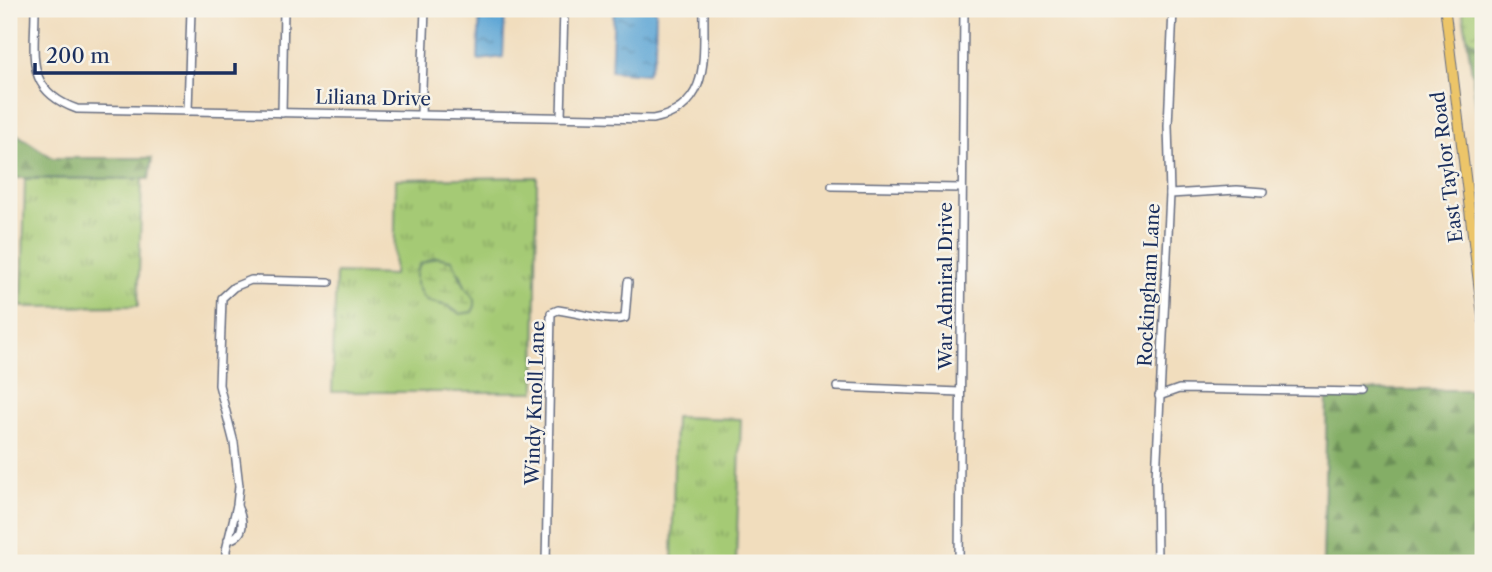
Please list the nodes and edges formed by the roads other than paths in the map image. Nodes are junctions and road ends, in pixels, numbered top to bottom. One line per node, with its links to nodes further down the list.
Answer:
1 (35, 9): 10 (street, Liliana Drive)
2 (191, 9): 10 (street)
3 (284, 9): 11 (street)
4 (425, 9): 12 (street)
5 (564, 9): 13 (street)
6 (704, 9): 13 (street, Liliana Drive)
7 (964, 9): 15 (street, War Admiral Drive)
8 (1173, 9): 17 (street, Rockingham Lane)
9 (1445, 9): 20 (main road, East Taylor Road)
10 (188, 111): 11 (street, Liliana Drive)
11 (282, 113): 12 (street, Liliana Drive)
12 (421, 114): 13 (street, Liliana Drive)
13 (561, 117)
14 (832, 186): 15 (street)
15 (961, 188): 22 (street, War Admiral Drive)
16 (1264, 192): 17 (street)
17 (1170, 194): 24 (street, Rockingham Lane)
18 (329, 282): 25 (street)
19 (628, 282): 28 (street, Windy Knoll Lane)
20 (1483, 320)
21 (837, 387): 22 (street)
22 (960, 392): 29 (street, War Admiral Drive)
23 (1361, 392): 24 (street)
24 (1159, 396): 30 (street, Rockingham Lane)
25 (237, 505): 26 (street); 26 (street)
26 (228, 540): 27 (street)
27 (226, 563)
28 (546, 563)
29 (959, 563)
30 (1157, 563)

